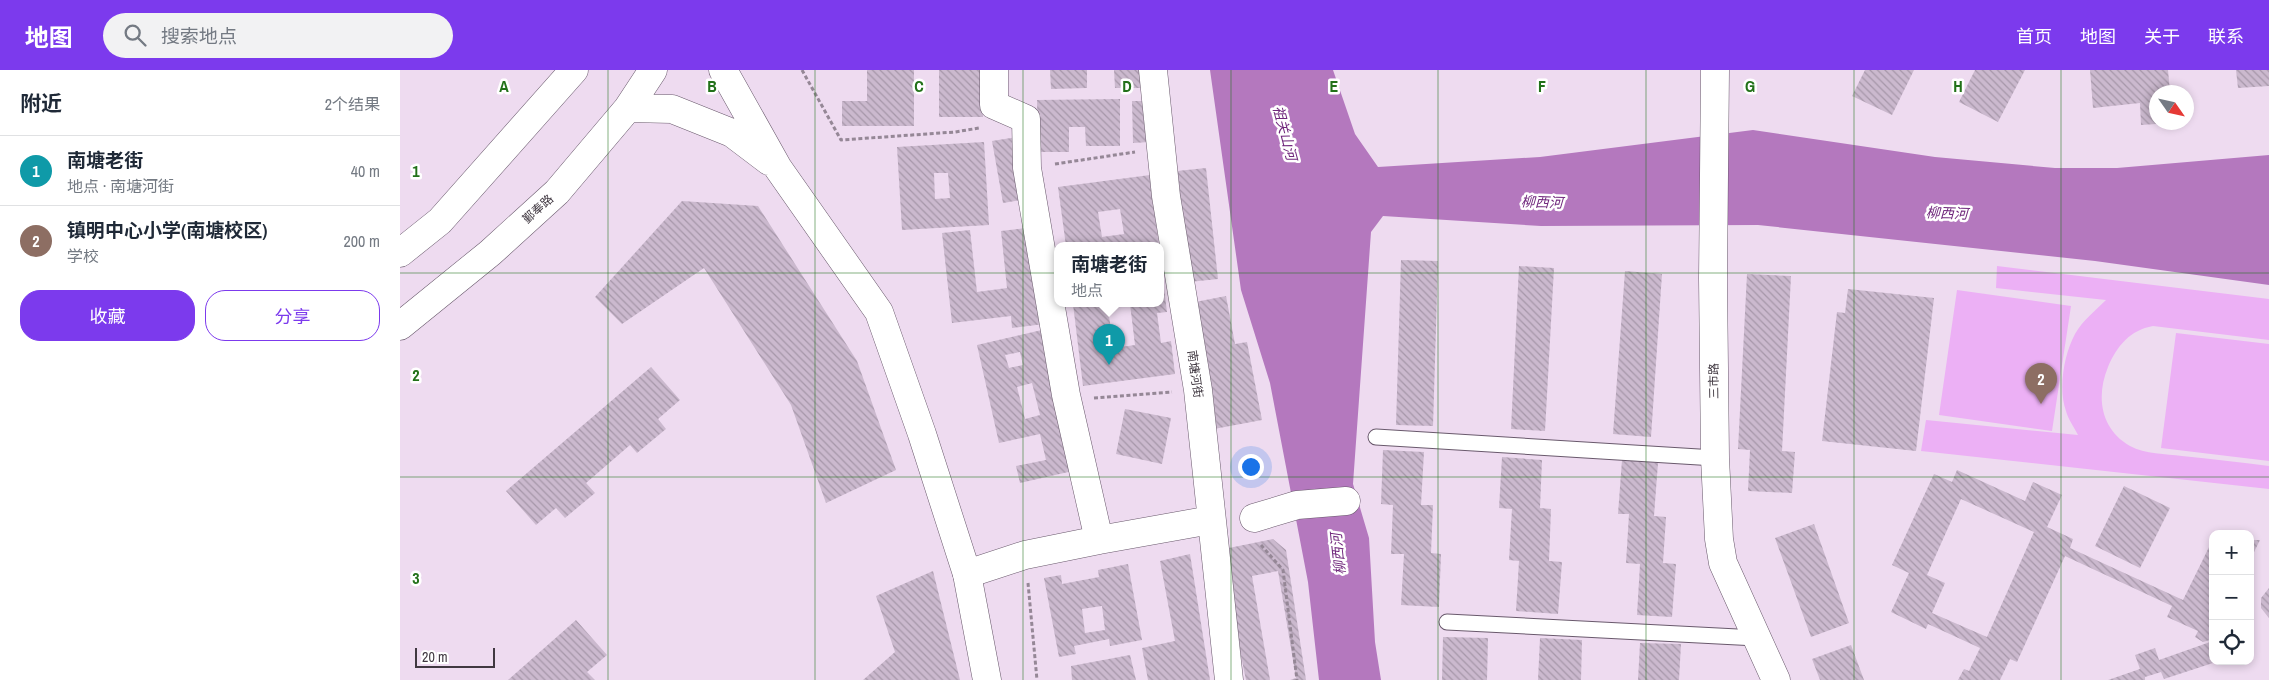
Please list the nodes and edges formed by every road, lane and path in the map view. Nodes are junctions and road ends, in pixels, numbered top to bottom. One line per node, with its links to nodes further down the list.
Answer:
1 (574, 70): 13 (street)
2 (653, 70): 8 (street, 鄞奉路)
3 (723, 70): 11 (street)
4 (802, 70): 9 (path)
5 (994, 70): 12 (street)
6 (1153, 70): 10 (street, 南塘河街)
7 (1715, 70): 19 (street, 三市路)
8 (628, 108): 11 (street); 14 (street, 鄞奉路)
9 (982, 127)
10 (1160, 149): 12 (path); 16 (street, 南塘河街)
11 (778, 168): 25 (street)
12 (1027, 168): 17 (street)
13 (400, 253)
14 (410, 318): 15 (street, 鄞奉路)
15 (400, 344)
16 (1198, 390): 17 (path); 21 (street, 南塘河街)
17 (1067, 400): 23 (street)
18 (1376, 437): 19 (lane)
19 (1715, 458): 27 (street, 三市路)
20 (1346, 501): 22 (street)
21 (1211, 520): 23 (street); 30 (street, 南塘河街)
22 (1256, 528): 31 (path)
23 (1099, 540): 24 (street)
24 (1025, 555): 25 (street); 29 (path)
25 (968, 574): 28 (street)
26 (1447, 622): 27 (lane)
27 (1757, 638): 32 (street, 三市路)
28 (987, 680)
29 (1037, 680)
30 (1229, 680)
31 (1297, 680)
32 (1776, 680)

